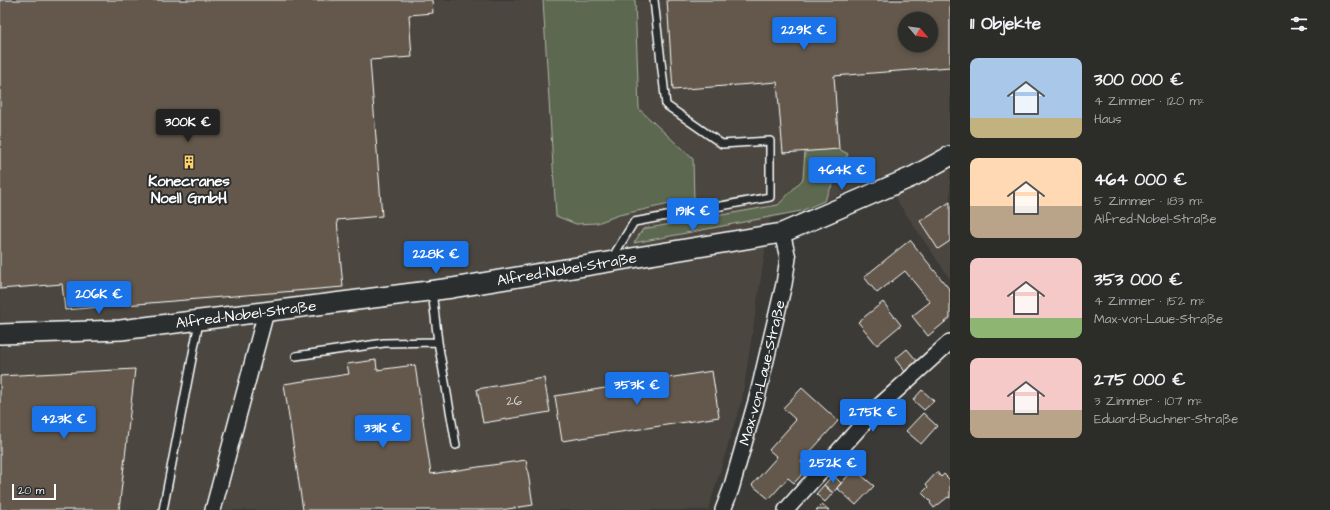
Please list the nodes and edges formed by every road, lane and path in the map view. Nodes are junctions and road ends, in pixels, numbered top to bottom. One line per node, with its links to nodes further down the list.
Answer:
1 (654, 0): 4 (lane)
2 (950, 156): 3 (street, Alfred-Nobel-Straße)
3 (782, 233): 4 (street, Alfred-Nobel-Straße); 15 (street, Max-von-Laue-Straße)
4 (609, 262): 5 (street, Alfred-Nobel-Straße)
5 (432, 291): 6 (street, Alfred-Nobel-Straße); 9 (lane)
6 (266, 312): 7 (street, Alfred-Nobel-Straße); 14 (street)
7 (200, 320): 8 (street, Alfred-Nobel-Straße); 13 (lane)
8 (0, 334)
9 (438, 342): 11 (lane); 12 (lane)
10 (950, 342): 16 (street)
11 (296, 356)
12 (456, 445)
13 (163, 510)
14 (213, 510)
15 (723, 510)
16 (786, 510)

